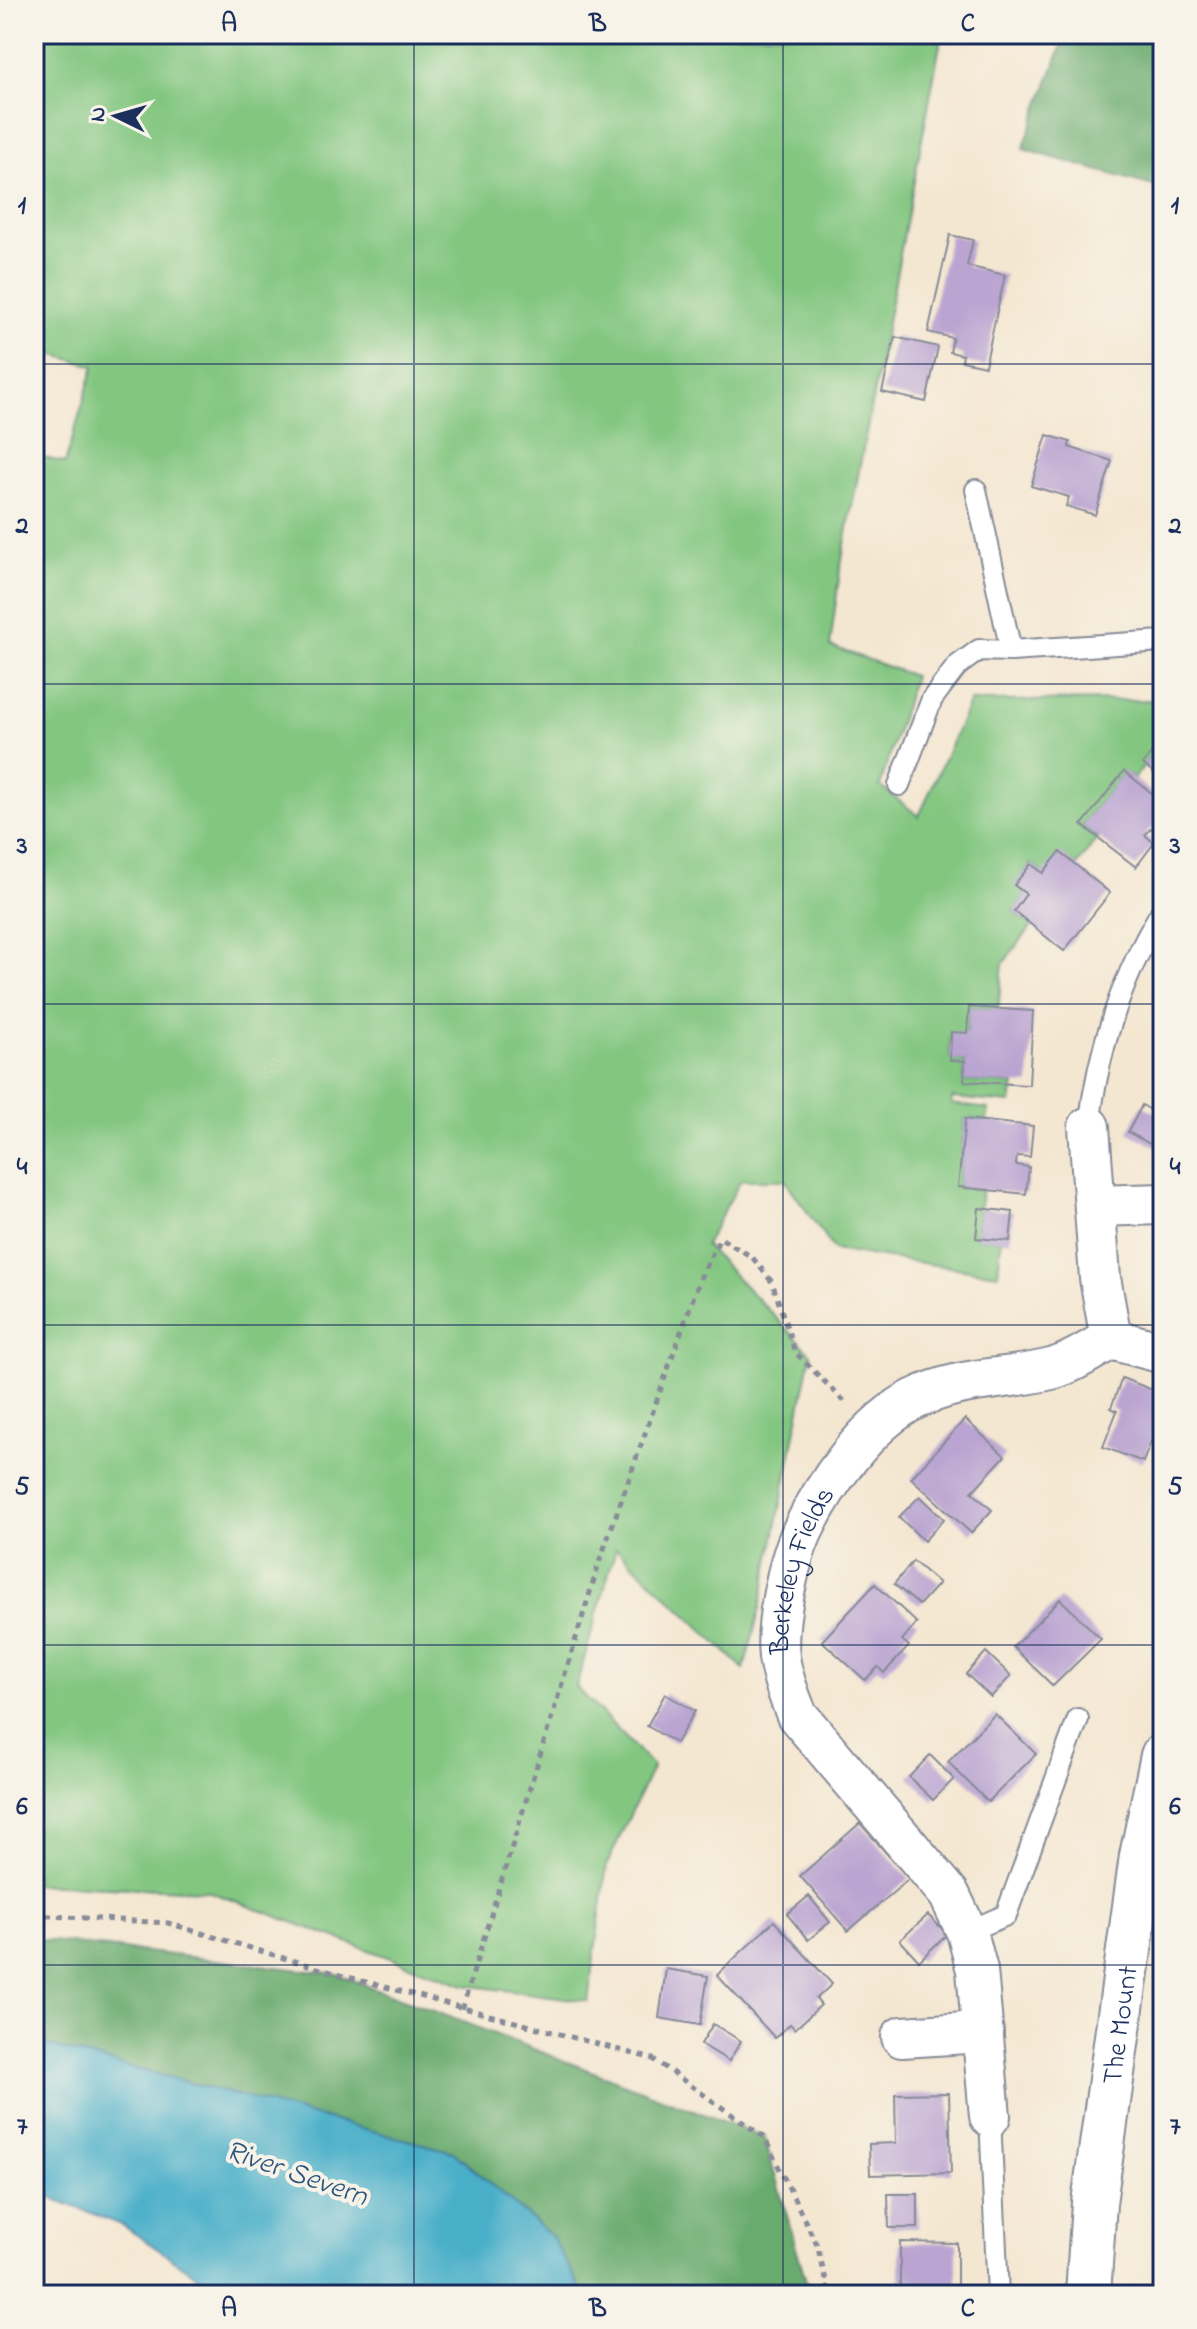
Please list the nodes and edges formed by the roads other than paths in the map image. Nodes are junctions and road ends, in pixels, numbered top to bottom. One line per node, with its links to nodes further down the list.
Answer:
1 (976, 490): 3 (lane)
2 (1163, 641): 3 (lane)
3 (1011, 651): 4 (lane)
4 (899, 785)
5 (1163, 909): 6 (lane)
6 (1089, 1127): 8 (street)
7 (1163, 1204): 8 (street)
8 (1095, 1206): 9 (street)
9 (1111, 1339): 10 (street); 13 (street, Berkeley Fields)
10 (1163, 1353)
11 (1078, 1719): 13 (lane)
12 (1163, 1756): 18 (main road, The Mount)
13 (967, 1932): 14 (street, Berkeley Fields)
14 (983, 2032): 15 (street); 16 (street, Berkeley Fields)
15 (902, 2037)
16 (990, 2116): 17 (lane)
17 (998, 2295)
18 (1088, 2295)

